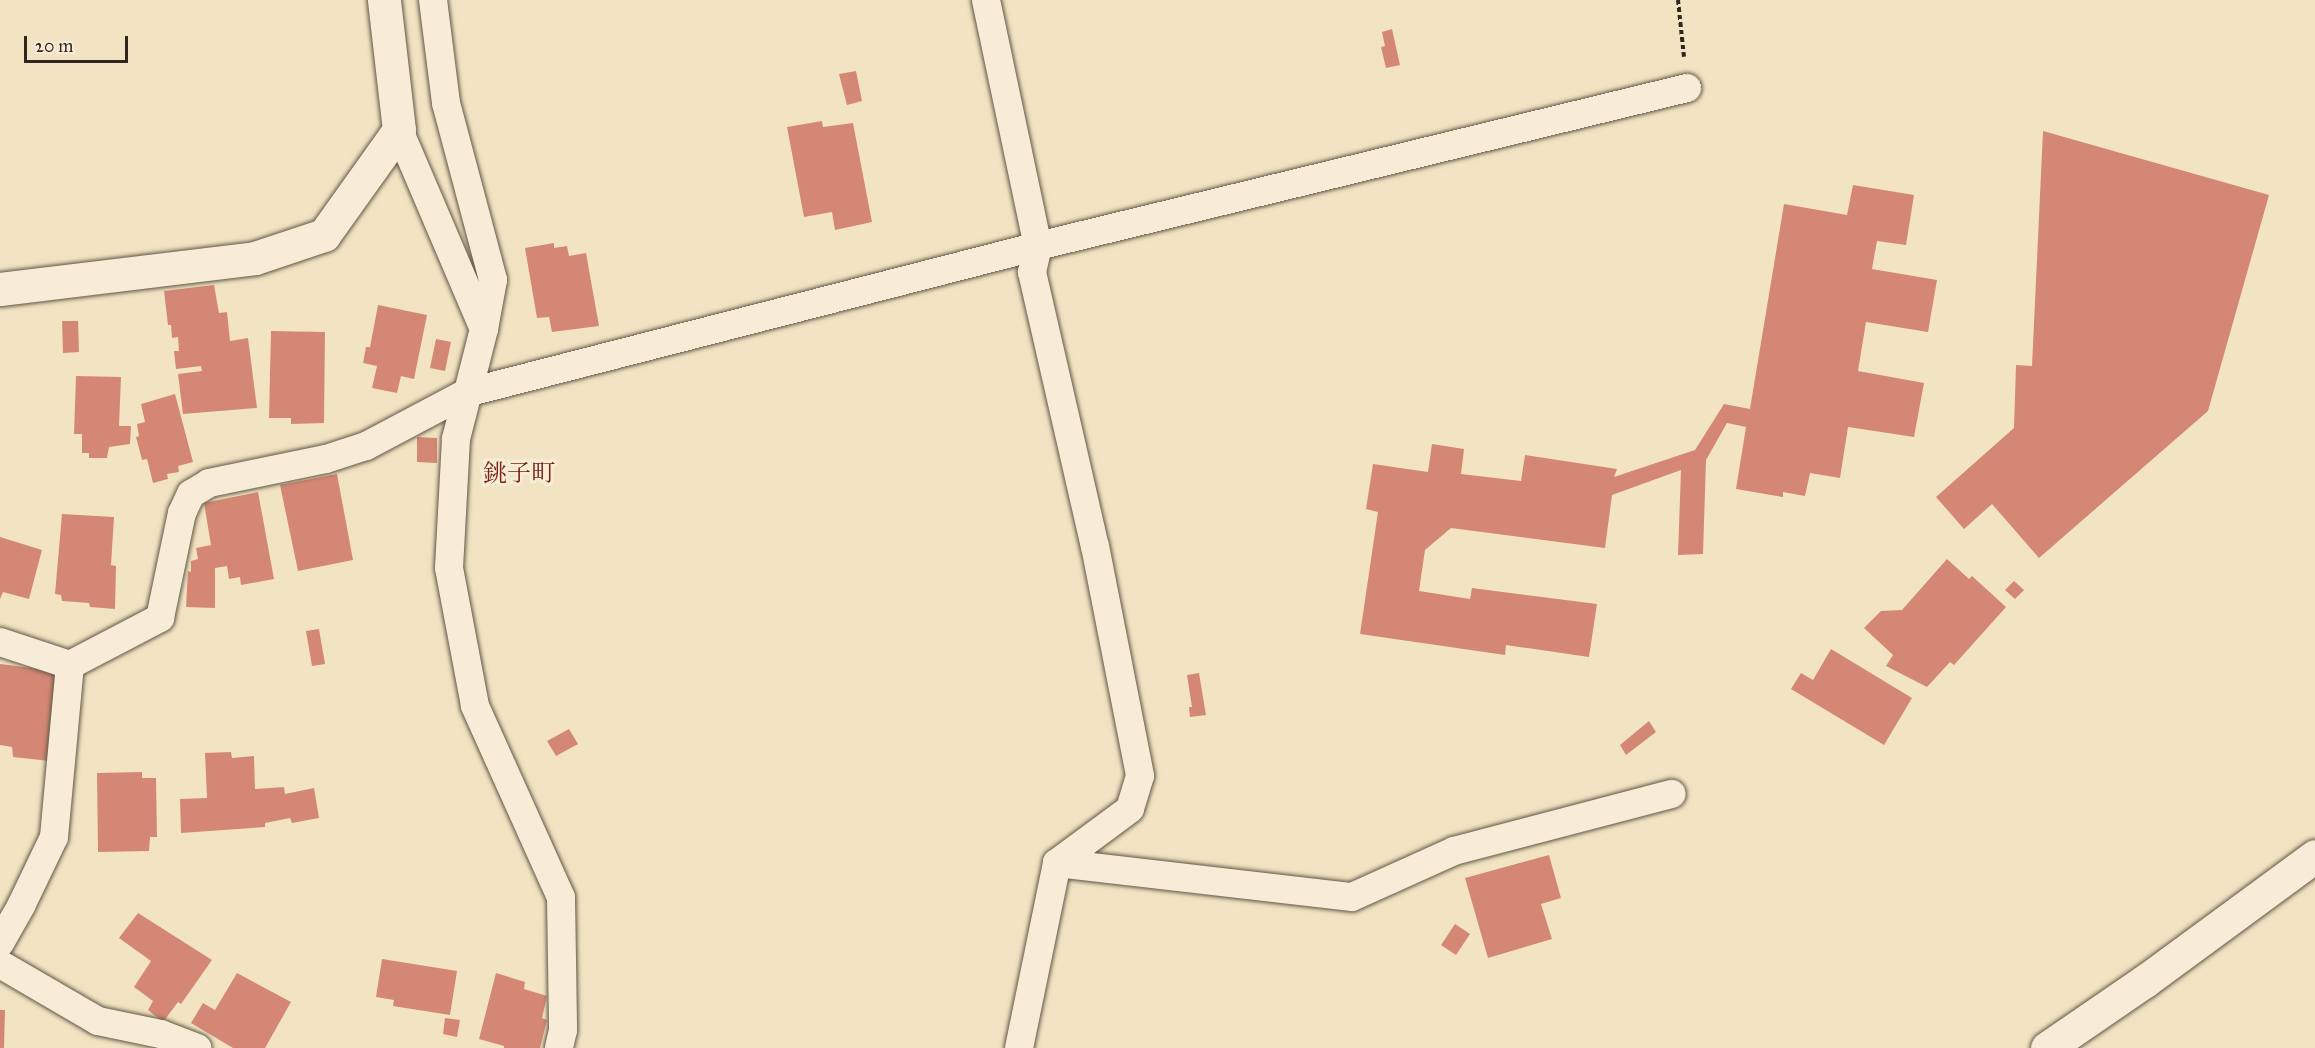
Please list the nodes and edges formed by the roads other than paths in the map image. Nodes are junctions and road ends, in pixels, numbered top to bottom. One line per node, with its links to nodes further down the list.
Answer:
1 (384, 0): 5 (street)
2 (433, 0): 8 (street)
3 (986, 0): 6 (street)
4 (1687, 88): 6 (street)
5 (399, 130): 7 (street); 8 (street)
6 (1038, 246): 9 (street); 14 (street)
7 (0, 289)
8 (484, 329): 9 (street)
9 (466, 393): 11 (street); 18 (street)
10 (0, 642): 11 (street)
11 (70, 665): 15 (street)
12 (1672, 794): 14 (street)
13 (2315, 856): 20 (street)
14 (1057, 863): 19 (street)
15 (0, 943)
16 (0, 964): 17 (street)
17 (197, 1048)
18 (559, 1048)
19 (1019, 1048)
20 (2048, 1048)

